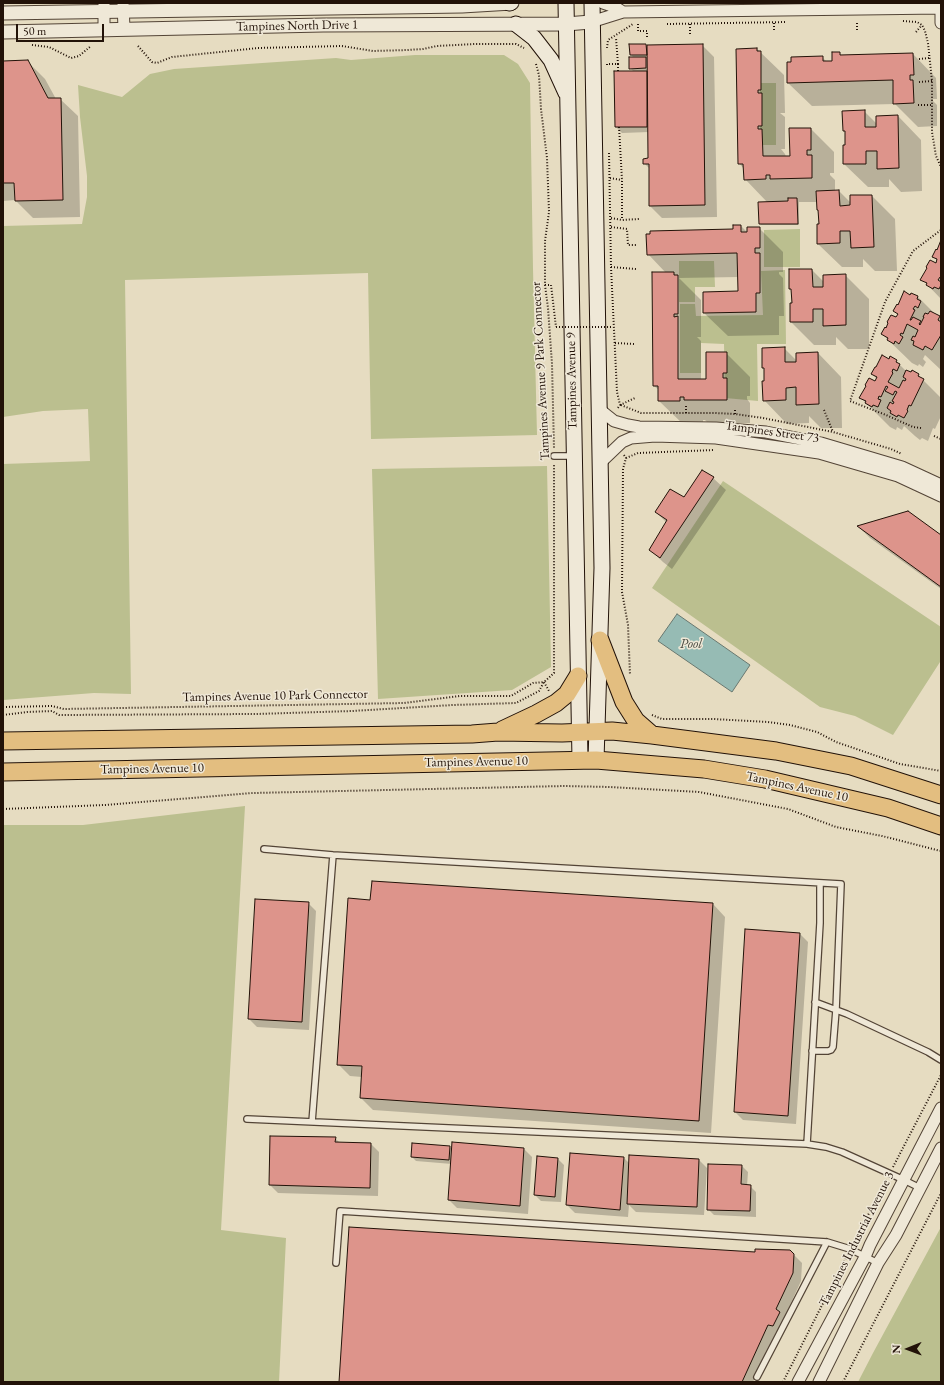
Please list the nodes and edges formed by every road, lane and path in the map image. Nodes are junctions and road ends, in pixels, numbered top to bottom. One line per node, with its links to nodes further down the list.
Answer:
1 (64, 3): 14 (street)
2 (164, 3): 11 (street)
3 (510, 3): 11 (street, Tampines North Drive 1)
4 (566, 3): 22 (main road, Tampines Avenue 9)
5 (592, 3): 17 (main road, Tampines Avenue 9)
6 (604, 3): 12 (street)
7 (941, 3): 10 (street)
8 (104, 7): 9 (street, Tampines North Drive 1); 14 (street, Tampines North Drive 1); 27 (street)
9 (123, 7): 11 (street, Tampines North Drive 1); 26 (street)
10 (941, 8): 12 (street); 20 (street)
11 (180, 10)
12 (623, 12): 17 (street)
13 (10, 13): 14 (street, Tampines North Drive 1); 29 (street)
14 (38, 13)
15 (850, 21): 28 (path)
16 (901, 21): 25 (path)
17 (591, 22): 22 (street, Tampines North Drive 1); 72 (main road, Tampines Avenue 9)
18 (789, 22): 19 (path)
19 (774, 23): 24 (path); 31 (path)
20 (941, 23)
21 (516, 24): 22 (street, Tampines North Drive 1); 26 (street, Tampines North Drive 1); 49 (main road)
22 (566, 24): 49 (main road, Tampines Avenue 9)
23 (660, 24): 24 (path)
24 (690, 24): 33 (path)
25 (922, 25): 32 (path); 41 (path)
26 (124, 29): 27 (street, Tampines North Drive 1)
27 (104, 30): 29 (street, Tampines North Drive 1)
28 (857, 30)
29 (16, 31): 30 (street, Tampines North Drive 1)
30 (3, 32)
31 (774, 32)
32 (916, 32)
33 (690, 34)
34 (647, 37): 39 (path)
35 (616, 38): 44 (path)
36 (26, 44): 37 (path)
37 (91, 46)
38 (138, 46): 40 (path)
39 (607, 48)
40 (525, 49)
41 (930, 58): 42 (path); 47 (path)
42 (919, 59)
43 (536, 61): 65 (path, Tampines Avenue 9 Park Connector)
44 (618, 64): 45 (path); 46 (path)
45 (618, 70)
46 (607, 71)
47 (932, 81): 48 (path); 51 (path)
48 (919, 82)
49 (568, 99): 85 (main road, Tampines Avenue 9)
50 (918, 105): 51 (path)
51 (932, 105): 54 (path)
52 (619, 127): 56 (path)
53 (609, 148): 55 (path)
54 (941, 167)
55 (610, 178): 56 (path); 57 (path)
56 (622, 180): 59 (path)
57 (611, 218): 59 (path); 60 (path)
58 (639, 219): 59 (path)
59 (622, 220)
60 (611, 227): 62 (path); 63 (path)
61 (941, 230): 78 (path)
62 (637, 245)
63 (612, 267): 64 (path); 67 (path)
64 (636, 269)
65 (545, 285): 66 (path, bridge); 84 (path, Tampines Avenue 9 Park Connector)
66 (612, 327)
67 (615, 343): 68 (path); 70 (path)
68 (634, 344)
69 (635, 398): 70 (path)
70 (620, 405): 77 (path)
71 (686, 406): 75 (path)
72 (599, 408): 77 (street, Tampines Street 73); 87 (main road, Tampines Avenue 9)
73 (736, 408): 76 (path)
74 (824, 410): 79 (path)
75 (686, 413)
76 (735, 414)
77 (614, 421): 88 (street, Tampines Street 73)
78 (920, 428)
79 (833, 432)
80 (934, 436): 81 (path)
81 (941, 439)
82 (622, 442): 86 (path); 87 (street, Tampines Street 73); 89 (street, Tampines Street 73)
83 (717, 450): 86 (path)
84 (554, 456): 85 (lane); 93 (path, Tampines Avenue 9 Park Connector)
85 (574, 456): 91 (main road, Tampines Avenue 9)
86 (626, 458): 92 (path)
87 (600, 463): 90 (main road, Tampines Avenue 9)
88 (941, 485)
89 (941, 496)
90 (600, 640): 98 (main road, Tampines Avenue 9); 99 (main road)
91 (578, 676): 97 (main road); 98 (main road, Tampines Avenue 9)
92 (630, 677)
93 (544, 682): 94 (path, Tampines Avenue 10 Park Connector); 96 (path, Tampines Avenue 9 Park Connector)
94 (3, 707)
95 (647, 711): 102 (path)
96 (3, 715)
97 (498, 732): 98 (main road); 100 (main road)
98 (588, 732): 99 (main road); 101 (main road, Tampines Avenue 9)
99 (652, 735): 104 (main road)
100 (3, 741)
101 (588, 760): 103 (main road, Tampines Avenue 10); 106 (main road, Tampines Avenue 10)
102 (941, 771)
103 (3, 772)
104 (941, 795)
105 (3, 809): 108 (path)
106 (941, 826)
107 (264, 849): 109 (lane)
108 (941, 851)
109 (333, 855): 110 (lane); 118 (lane)
110 (820, 883): 111 (lane); 112 (lane)
111 (815, 1002): 112 (lane); 113 (lane)
112 (836, 1010): 113 (lane); 114 (lane)
113 (812, 1051): 119 (lane)
114 (941, 1060)
115 (941, 1075): 121 (path)
116 (941, 1108): 122 (street, Tampines Industrial Avenue 3)
117 (247, 1119): 118 (lane)
118 (312, 1122): 119 (lane)
119 (807, 1144): 121 (lane)
120 (941, 1148): 123 (street)
121 (890, 1174): 122 (lane); 126 (path)
122 (904, 1180): 123 (lane); 127 (street, Tampines Industrial Avenue 3)
123 (920, 1188): 128 (street)
124 (941, 1193): 134 (path)
125 (827, 1242): 126 (lane); 129 (lane); 130 (lane)
126 (850, 1249): 127 (lane); 131 (path)
127 (865, 1257): 128 (lane); 132 (street, Tampines Industrial Avenue 3)
128 (878, 1263): 133 (street)
129 (336, 1264)
130 (757, 1377)
131 (784, 1382)
132 (798, 1382)
133 (819, 1382)
134 (843, 1382)

